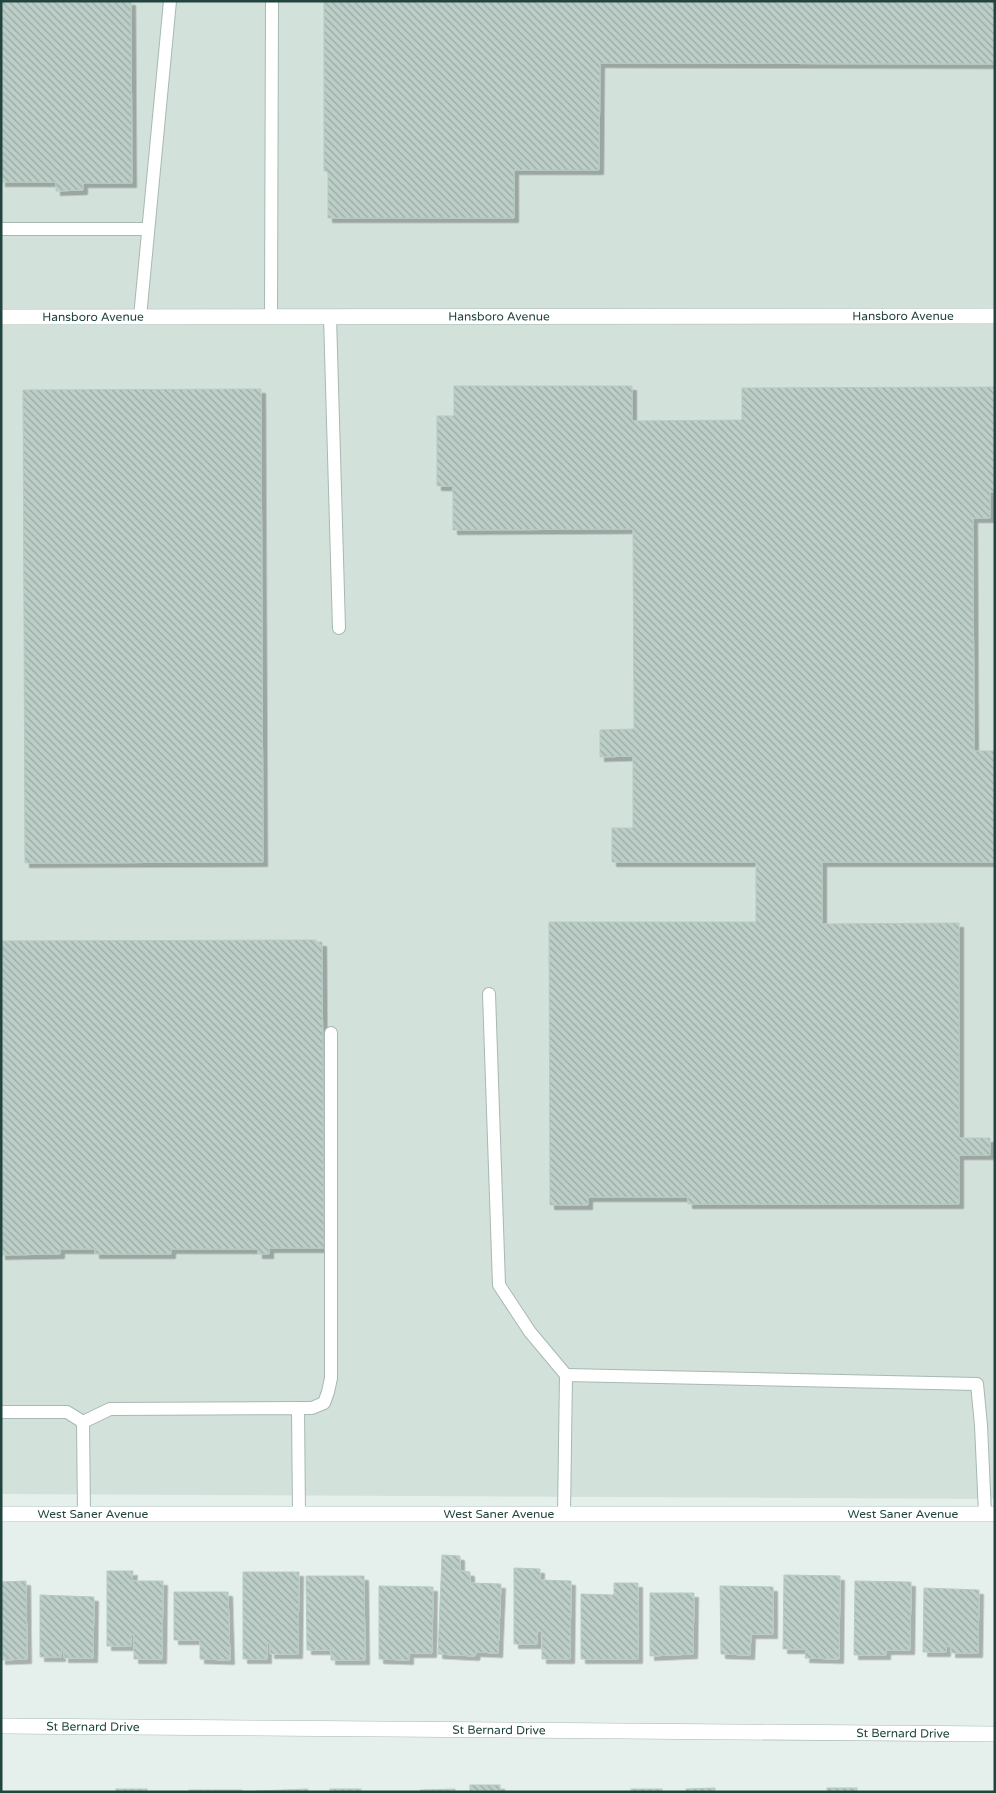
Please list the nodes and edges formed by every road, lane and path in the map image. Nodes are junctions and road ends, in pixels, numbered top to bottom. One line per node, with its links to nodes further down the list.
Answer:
1 (170, 1): 4 (lane)
2 (272, 1): 8 (lane)
3 (1, 229): 4 (lane)
4 (148, 229): 7 (lane)
5 (995, 316): 9 (street, Hansboro Avenue)
6 (1, 317): 7 (street, Hansboro Avenue)
7 (140, 317): 8 (street, Hansboro Avenue)
8 (271, 317): 9 (street, Hansboro Avenue)
9 (330, 317): 10 (lane)
10 (339, 628)
11 (489, 994): 13 (lane)
12 (331, 1033): 14 (lane)
13 (566, 1375): 20 (lane); 21 (lane)
14 (298, 1408): 16 (lane); 19 (lane)
15 (1, 1412): 16 (lane)
16 (83, 1422): 18 (lane)
17 (1, 1514): 18 (street, West Saner Avenue)
18 (84, 1514): 19 (street, West Saner Avenue)
19 (299, 1514): 20 (street, West Saner Avenue)
20 (564, 1514): 21 (street, West Saner Avenue)
21 (990, 1514)
22 (1, 1726): 23 (street, St Bernard Drive)
23 (995, 1734)

